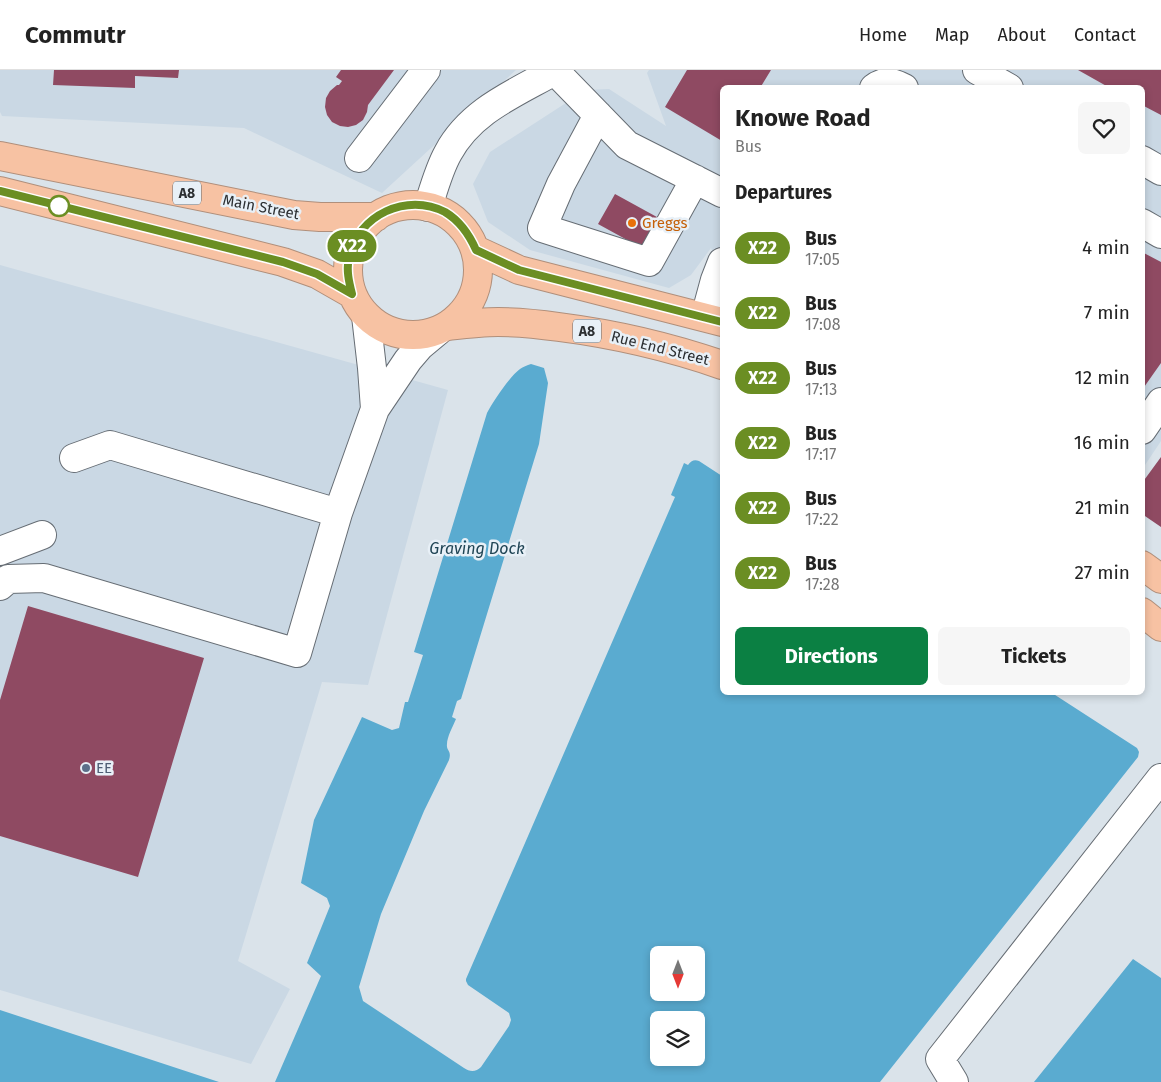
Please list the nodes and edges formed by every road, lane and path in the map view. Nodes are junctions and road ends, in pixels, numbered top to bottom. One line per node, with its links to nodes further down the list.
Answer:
1 (426, 70): 7 (street)
2 (555, 70): 5 (street); 13 (street)
3 (977, 70): 4 (street)
4 (1004, 85)
5 (598, 115): 10 (street); 10 (street)
6 (0, 156): 14 (highway, Main Street / A8)
7 (359, 158)
8 (1145, 162): 9 (street)
9 (1161, 170)
10 (695, 179): 12 (street)
11 (0, 191): 19 (highway, A8)
12 (720, 192)
13 (428, 207): 14 (highway, A8); 17 (highway, A8)
14 (376, 217): 19 (highway, A8)
15 (1145, 225): 16 (street)
16 (1161, 234)
17 (476, 250): 20 (highway); 21 (highway, A8)
18 (720, 268): 20 (street)
19 (359, 305): 21 (highway, A8); 24 (street)
20 (714, 319)
21 (443, 328): 22 (highway, Rue End Street / A8); 24 (street)
22 (720, 364)
23 (1161, 402): 25 (street)
24 (375, 409): 27 (street)
25 (1145, 426)
26 (74, 458): 27 (street)
27 (338, 513): 32 (street)
28 (42, 536): 29 (street)
29 (0, 551)
30 (1145, 567): 31 (highway)
31 (1161, 579)
32 (0, 586)
33 (1145, 614): 34 (highway)
34 (1161, 627)
35 (1161, 778): 36 (street)
36 (954, 1082)

